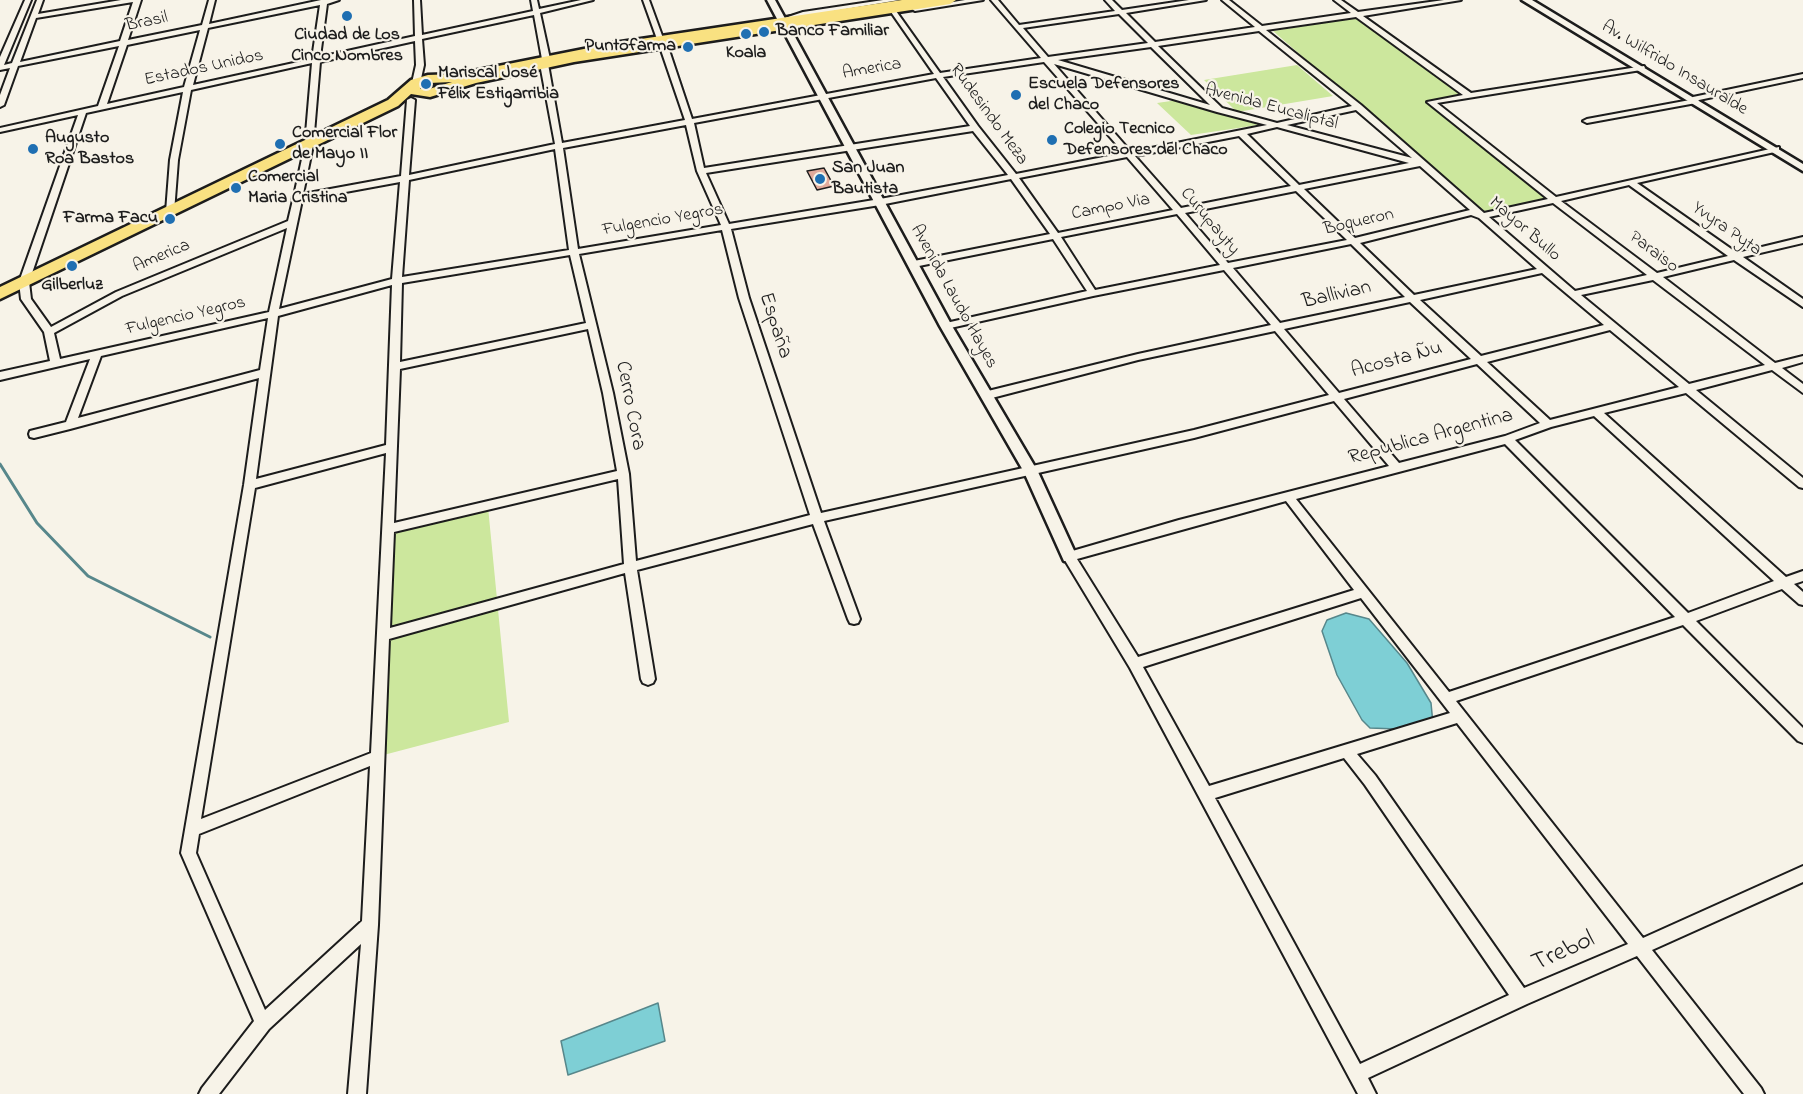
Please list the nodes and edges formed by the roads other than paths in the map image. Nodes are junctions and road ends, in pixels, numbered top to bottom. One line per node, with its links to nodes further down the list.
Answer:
1 (28, 0): 44 (street)
2 (40, 0): 30 (street)
3 (133, 0): 30 (street)
4 (138, 0): 37 (street)
5 (212, 0): 32 (street)
6 (336, 0): 24 (street, Brasil)
7 (417, 0): 35 (street)
8 (534, 0): 26 (street, Cerro Cora)
9 (590, 0): 26 (street, Estados Unidos)
10 (646, 0): 36 (street, España)
11 (764, 0): 31 (street, Avenida Laudo Hayes)
12 (771, 0): 31 (street, Avenida Laudo Hayes)
13 (896, 0): 25 (street)
14 (926, 0): 31 (highway)
15 (950, 0): 31 (highway)
16 (980, 0): 27 (street)
17 (994, 0): 33 (street, Curupayty)
18 (1108, 0): 28 (street)
19 (1203, 0): 28 (street)
20 (1225, 0): 34 (street, Mayor Bullo)
21 (1337, 0): 29 (street)
22 (1458, 0): 29 (street, America)
23 (1528, 0): 45 (street)
24 (324, 1): 32 (street, Brasil); 40 (street)
25 (886, 1): 31 (street)
26 (536, 10): 35 (street, Estados Unidos); 41 (street, Cerro Cora)
27 (894, 12): 31 (street); 46 (street, Rudesindo Meza)
28 (1120, 12): 33 (street); 38 (street)
29 (1356, 15): 34 (street, America); 51 (street)
30 (33, 17): 43 (street)
31 (781, 24): 36 (highway); 52 (street, Avenida Laudo Hayes)
32 (206, 26): 37 (street, Brasil); 49 (street)
33 (1018, 27): 39 (street, Curupayty)
34 (1260, 29): 38 (street, America); 56 (street, Mayor Bullo)
35 (418, 37): 40 (street, Estados Unidos); 42 (street)
36 (662, 41): 41 (highway); 59 (street, España)
37 (124, 43): 43 (street, Brasil); 55 (street)
38 (1152, 44): 39 (street, America); 57 (street)
39 (1044, 58): 46 (street, America); 57 (street, Avenida Eucaliptal); 69 (street, Curupayty)
40 (316, 60): 49 (street, Estados Unidos); 65 (street)
41 (545, 61): 48 (highway); 66 (street, Cerro Cora)
42 (420, 65): 48 (street); 50 (street)
43 (13, 66): 44 (street, Brasil); 54 (street)
44 (0, 67)
45 (1639, 68): 51 (street); 53 (street)
46 (940, 75): 52 (street, America); 62 (street, Rudesindo Meza)
47 (1803, 76): 53 (street)
48 (438, 85): 50 (highway)
49 (188, 88): 55 (street, Estados Unidos); 80 (street)
50 (414, 89): 65 (highway); 74 (street)
51 (1468, 95): 78 (street, Paraiso)
52 (820, 96): 59 (street, America); 67 (street, Avenida Laudo Hayes)
53 (1694, 101): 60 (street); 68 (street)
54 (0, 105)
55 (102, 107): 58 (street, Estados Unidos)
56 (1358, 107): 61 (street, Fulgencio Yegros); 70 (street, Mayor Bullo)
57 (1220, 110): 61 (street, Avenida Eucaliptal)
58 (83, 112): 63 (street, Estados Unidos); 95 (street)
59 (689, 121): 66 (street, America); 72 (street, España)
60 (1587, 121)
61 (1279, 125): 64 (street, Fulgencio Yegros); 70 (street, Avenida Eucaliptal)
62 (975, 128): 67 (street); 73 (street, Rudesindo Meza)
63 (0, 130)
64 (1241, 133): 69 (street, Fulgencio Yegros); 76 (street)
65 (309, 145): 77 (street); 80 (highway)
66 (559, 146): 74 (street, America); 88 (street, Cerro Cora)
67 (847, 147): 72 (street); 79 (street, Avenida Laudo Hayes)
68 (1775, 149): 71 (street); 75 (street, Boqueron)
69 (1129, 154): 73 (street, Fulgencio Yegros); 81 (street, Curupayty)
70 (1420, 163): 76 (street, Campo Via); 82 (street, Mayor Bullo)
71 (1803, 167)
72 (701, 171): 84 (street, España)
73 (1014, 177): 79 (street, Fulgencio Yegros); 85 (street, Rudesindo Meza)
74 (406, 178): 77 (street, America); 94 (street)
75 (1630, 182): 78 (street, Boqueron); 89 (street, Yvyra Pyta)
76 (1299, 187): 81 (street, Campo Via); 87 (street)
77 (296, 198): 83 (street)
78 (1555, 200): 82 (street, Boqueron); 93 (street, Paraiso)
79 (878, 202): 84 (street, Fulgencio Yegros); 90 (street, Avenida Laudo Hayes)
80 (170, 212): 95 (highway)
81 (1179, 212): 85 (street, Campo Via); 91 (street, Curupayty)
82 (1483, 216): 87 (street, Boqueron); 92 (street, Mayor Bullo)
83 (291, 223): 101 (street); 106 (street, America)
84 (726, 227): 88 (street, Fulgencio Yegros); 131 (street, España)
85 (1056, 236): 90 (street, Campo Via); 96 (street, Rudesindo Meza)
86 (1803, 240): 89 (street)
87 (1354, 242): 91 (street, Boqueron); 99 (street)
88 (574, 252): 94 (street, Fulgencio Yegros); 102 (street, Cerro Cora)
89 (1736, 257): 93 (street); 100 (street, Yvyra Pyta)
90 (914, 264): 103 (street, Avenida Laudo Hayes)
91 (1226, 268): 96 (street, Boqueron); 105 (street, Curupayty)
92 (1544, 270): 98 (street, Mayor Bullo); 99 (street, Ballivian)
93 (1656, 276): 98 (street); 112 (street, Paraiso)
94 (397, 281): 101 (street, Fulgencio Yegros); 111 (street)
95 (24, 282): 97 (highway); 106 (street)
96 (1093, 293): 103 (street, Boqueron)
97 (0, 294)
98 (1572, 294): 104 (street, Mayor Bullo)
99 (1412, 297): 105 (street, Ballivian); 109 (street)
100 (1803, 304)
101 (273, 314): 107 (street, Fulgencio Yegros); 113 (street)
102 (592, 325): 111 (street); 127 (street, Cerro Cora)
103 (946, 326): 117 (street, Avenida Laudo Hayes)
104 (1611, 326): 109 (street, Acosta Ñu); 115 (street, Mayor Bullo)
105 (1278, 328): 117 (street, Ballivian); 118 (street, Curupayty)
106 (50, 332): 110 (street)
107 (97, 354): 110 (street, Fulgencio Yegros); 121 (street)
108 (1803, 358): 112 (street, Republica Argentina)
109 (1478, 360): 118 (street, Acosta Ñu); 120 (street)
110 (56, 363): 114 (street, Fulgencio Yegros)
111 (395, 367): 124 (street)
112 (1774, 367): 115 (street, Republica Argentina); 116 (street, Paraiso)
113 (263, 373): 121 (street); 129 (street)
114 (0, 374)
115 (1689, 388): 119 (street, Republica Argentina); 128 (street, Mayor Bullo)
116 (1803, 389)
117 (988, 395): 126 (street, Avenida Laudo Hayes)
118 (1338, 397): 125 (street, Curupayty); 126 (street, Acosta Ñu)
119 (1596, 412): 120 (street, Republica Argentina); 136 (street)
120 (1548, 424): 123 (street, Republica Argentina)
121 (70, 425): 122 (street)
122 (34, 434)
123 (1507, 439): 125 (street, Republica Argentina); 140 (street)
124 (391, 448): 129 (street); 132 (street)
125 (1397, 468): 130 (street, Republica Argentina)
126 (1031, 472): 131 (street, Acosta Ñu); 133 (street, Avenida Laudo Hayes)
127 (622, 474): 132 (street); 134 (street, Cerro Cora)
128 (1803, 484)
129 (250, 485): 150 (street)
130 (1288, 496): 133 (street, Republica Argentina); 137 (street)
131 (817, 518): 134 (street); 139 (street, España)
132 (387, 530): 141 (street)
133 (1069, 556): 142 (street)
134 (630, 567): 141 (street); 143 (street, Cerro Cora)
135 (1803, 576): 136 (street)
136 (1784, 583): 138 (street); 140 (street)
137 (1362, 593): 142 (street); 144 (street)
138 (1803, 600)
139 (854, 619)
140 (1685, 619): 144 (street); 146 (street)
141 (384, 635): 148 (street)
142 (1135, 664): 149 (street)
143 (648, 679)
144 (1447, 698): 145 (street)
145 (1461, 716): 147 (street); 153 (street)
146 (1803, 737)
147 (1347, 752): 149 (street); 154 (street, Trebol)
148 (376, 757): 150 (street); 152 (street)
149 (1206, 794): 156 (street)
150 (193, 828): 155 (street)
151 (1803, 874): 153 (street, Trebol)
152 (370, 925): 155 (street); 158 (street)
153 (1640, 945): 154 (street, Trebol); 160 (street)
154 (1521, 998): 156 (street)
155 (263, 1023): 157 (street)
156 (1357, 1074): 159 (street)
157 (208, 1094)
158 (357, 1094)
159 (1367, 1094)
160 (1755, 1094)

